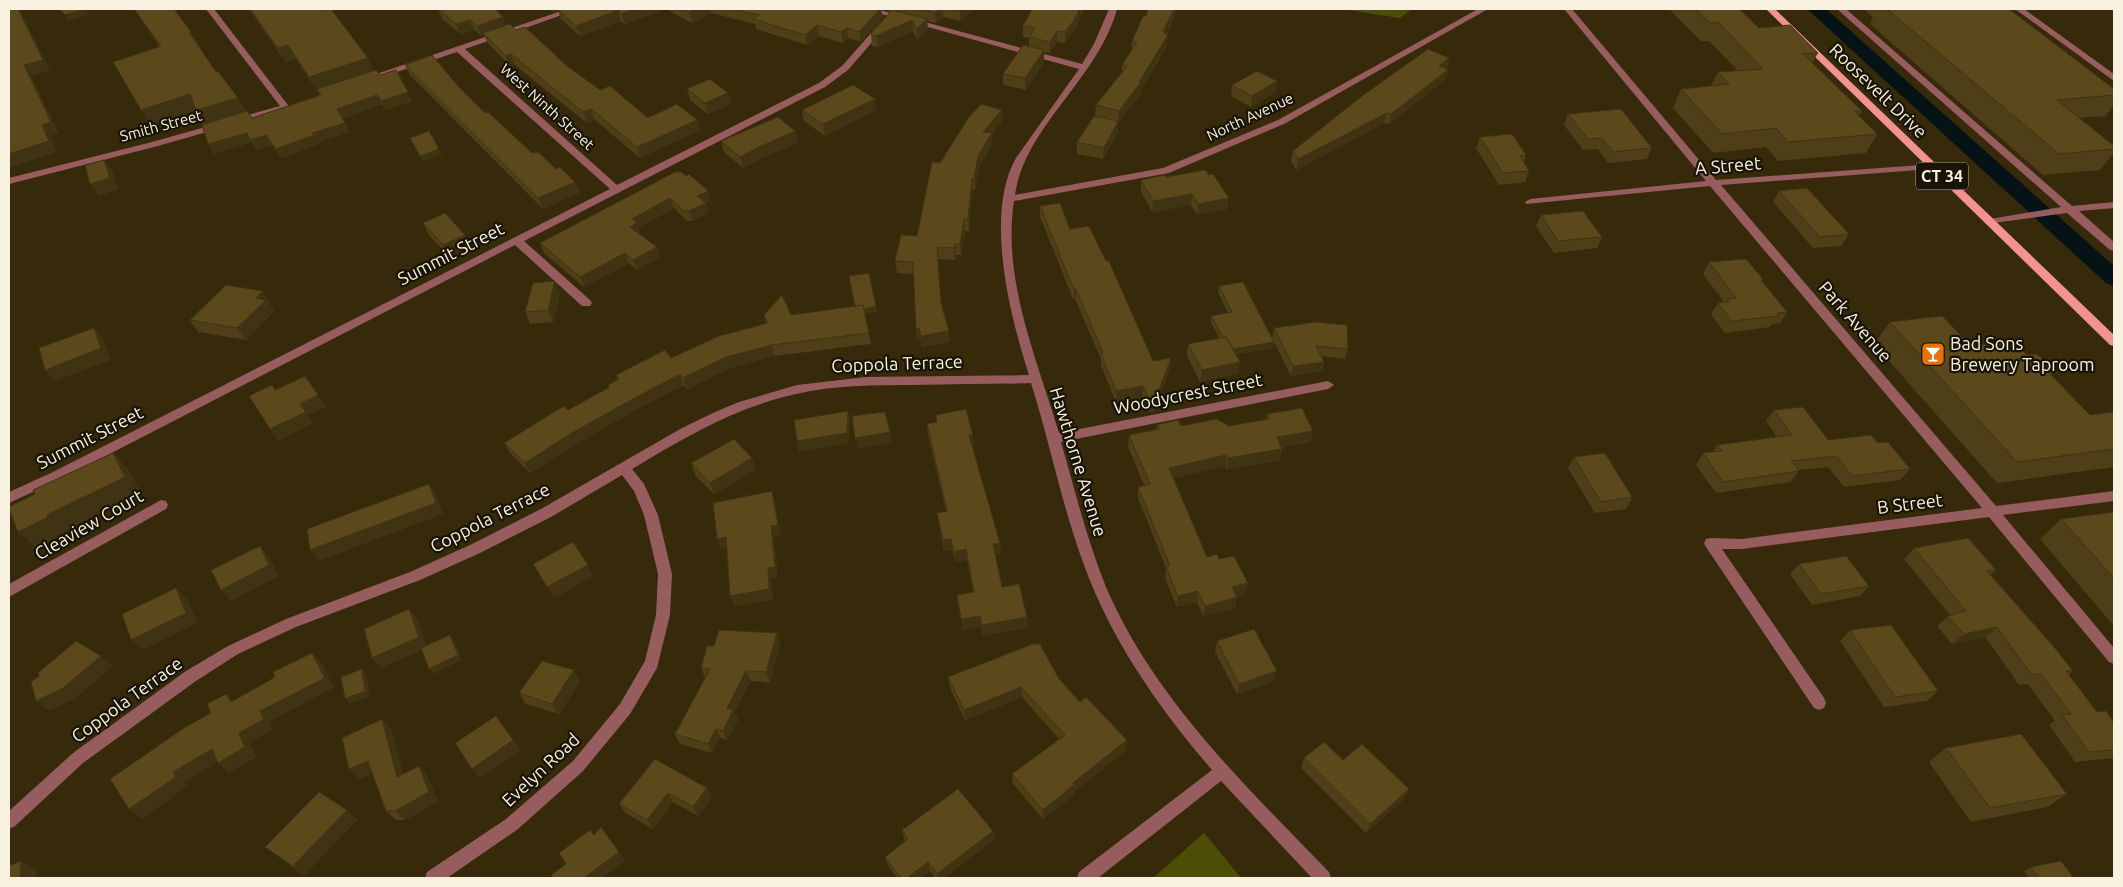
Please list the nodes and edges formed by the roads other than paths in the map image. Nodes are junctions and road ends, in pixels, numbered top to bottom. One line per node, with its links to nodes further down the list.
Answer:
1 (210, 9): 16 (street, Smith Street)
2 (575, 9): 11 (street)
3 (867, 9): 10 (street)
4 (1113, 9): 12 (street, Hawthorne Avenue)
5 (1484, 9): 19 (street, North Avenue)
6 (1568, 9): 17 (street, Park Avenue)
7 (1770, 9): 15 (main road, Roosevelt Drive / CT 34)
8 (1841, 9): 22 (street)
9 (2019, 9): 13 (street)
10 (891, 16): 12 (street); 18 (street, Summit Street)
11 (458, 48): 14 (street); 18 (street, West Ninth Street)
12 (1085, 68): 19 (street, Hawthorne Avenue)
13 (2114, 78)
14 (355, 84)
15 (1930, 166): 17 (street, A Street); 23 (main road, Roosevelt Drive / CT 34)
16 (9, 181)
17 (1713, 183): 20 (street, A Street); 35 (street, Park Avenue)
18 (616, 189): 24 (street, Summit Street)
19 (1008, 199): 28 (street, Hawthorne Avenue)
20 (1530, 202)
21 (2114, 205): 22 (street)
22 (2065, 210): 23 (street); 25 (street)
23 (1990, 222): 27 (main road, Roosevelt Drive / CT 34)
24 (516, 240): 26 (street); 33 (street, Summit Street)
25 (2114, 248)
26 (586, 303)
27 (2114, 342)
28 (1035, 379): 30 (street, Hawthorne Avenue); 31 (street, Coppola Terrace)
29 (1328, 385): 30 (street, Woodycrest Street)
30 (1054, 439): 39 (street, Hawthorne Avenue)
31 (623, 467): 40 (street, Coppola Terrace); 41 (street, Evelyn Road)
32 (2114, 496): 35 (street, B Street)
33 (9, 498)
34 (161, 506): 36 (street, Cleaview Court)
35 (1992, 512): 37 (street, Park Avenue); 38 (street, B Street)
36 (9, 592)
37 (2114, 658)
38 (1819, 703)
39 (1222, 770): 42 (street); 43 (street, Hawthorne Avenue)
40 (9, 821)
41 (434, 878)
42 (1085, 878)
43 (1323, 878)

